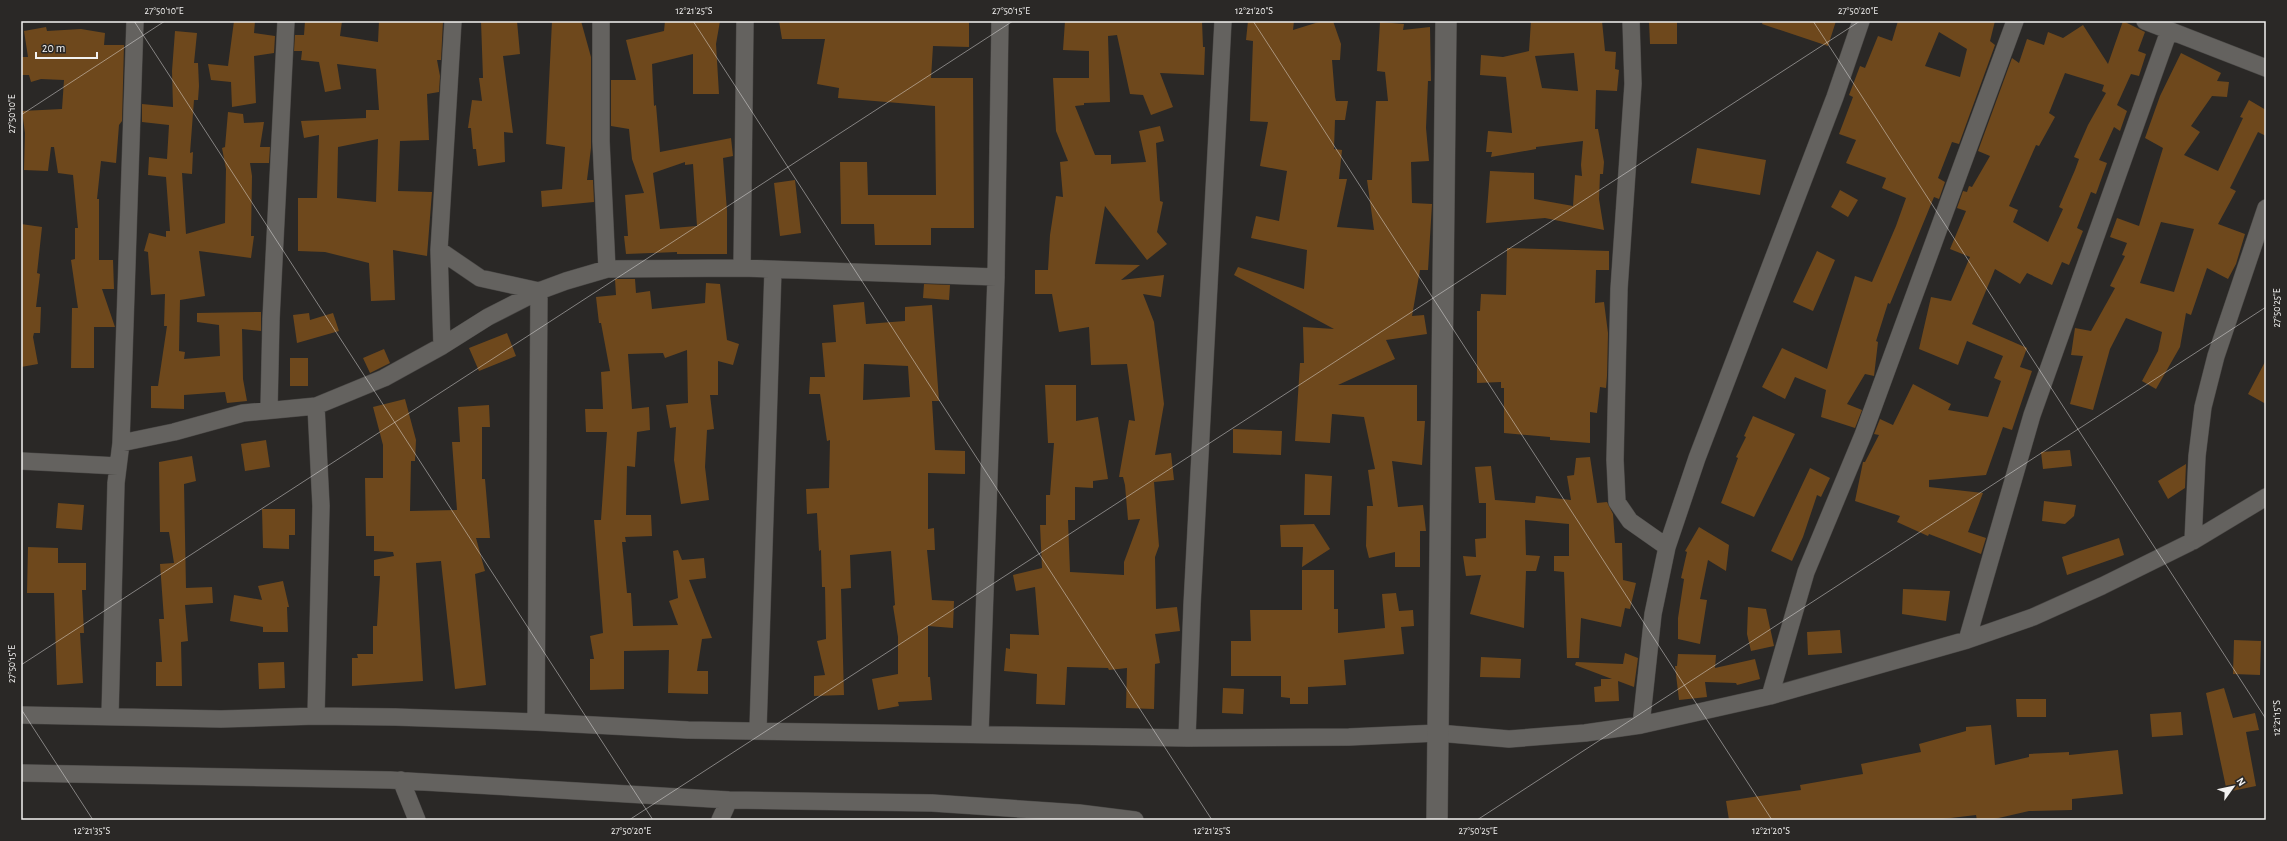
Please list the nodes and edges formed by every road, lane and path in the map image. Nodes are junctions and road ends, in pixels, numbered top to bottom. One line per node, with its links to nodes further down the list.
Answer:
1 (135, 21): 25 (street)
2 (286, 21): 24 (street)
3 (453, 21): 16 (street)
4 (601, 21): 18 (street)
5 (745, 21): 17 (street)
6 (1000, 21): 20 (street)
7 (1223, 21): 40 (street)
8 (1446, 21): 41 (street)
9 (1631, 21): 30 (street)
10 (1861, 21): 30 (street)
11 (2015, 21): 32 (street)
12 (2145, 21): 13 (street)
13 (2168, 31): 14 (street); 31 (street)
14 (2266, 68)
15 (2266, 208): 29 (street)
16 (438, 250): 21 (street); 22 (street)
17 (742, 268): 18 (street); 19 (street)
18 (607, 269): 21 (street)
19 (773, 270): 20 (street); 38 (street)
20 (996, 277): 39 (street)
21 (539, 291): 22 (street); 36 (street)
22 (442, 346): 23 (street)
23 (316, 406): 24 (street); 35 (street)
24 (269, 409): 25 (street)
25 (120, 444): 27 (street)
26 (21, 461): 27 (street)
27 (118, 466): 34 (street)
28 (2266, 497): 29 (street)
29 (2193, 541): 31 (street)
30 (1667, 547): 37 (street)
31 (1967, 640): 32 (street)
32 (1770, 696): 37 (street)
33 (21, 715): 34 (street)
34 (110, 716): 35 (street)
35 (316, 716): 36 (street)
36 (536, 722): 38 (street)
37 (1641, 725): 41 (street)
38 (758, 729): 39 (street)
39 (980, 734): 40 (street)
40 (1187, 738): 41 (street)
41 (1438, 740): 48 (street)
42 (21, 773): 43 (street)
43 (401, 780): 44 (street); 45 (street)
44 (729, 800): 46 (street); 47 (street)
45 (418, 820)
46 (720, 820)
47 (1135, 820)
48 (1437, 820)

